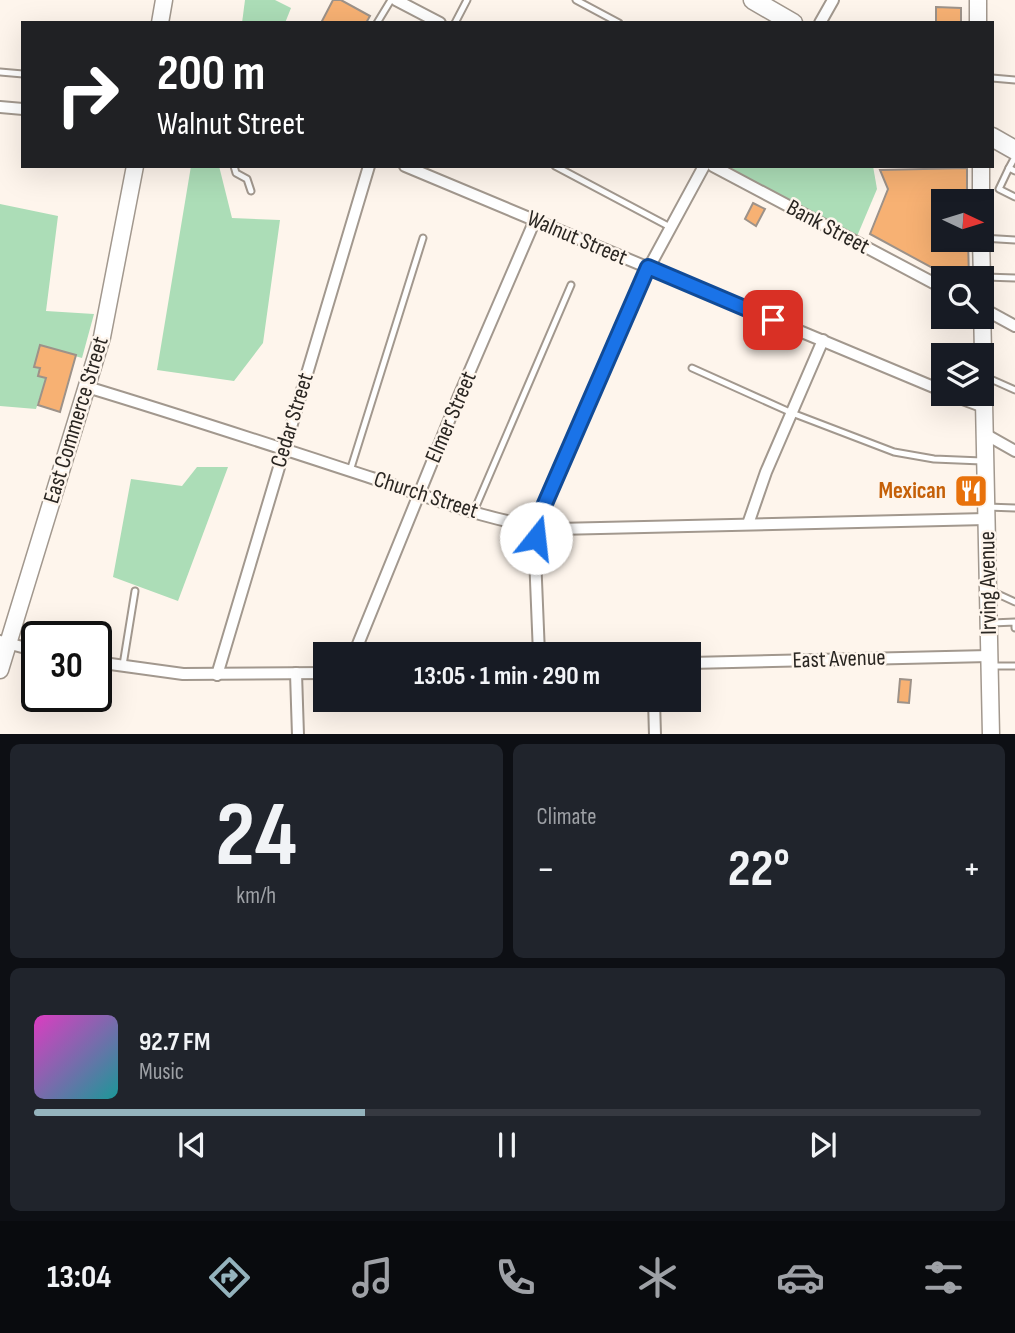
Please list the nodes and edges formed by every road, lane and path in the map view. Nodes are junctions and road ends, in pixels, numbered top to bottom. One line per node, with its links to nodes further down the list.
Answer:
1 (164, 0): 9 (street)
2 (391, 0): 10 (lane)
3 (396, 0): 11 (street)
4 (467, 0): 12 (lane)
5 (576, 0): 13 (lane)
6 (753, 0): 14 (main road)
7 (833, 0): 15 (street)
8 (978, 0): 16 (street)
9 (160, 21)
10 (378, 21)
11 (433, 21)
12 (456, 21)
13 (615, 21)
14 (786, 21)
15 (821, 21)
16 (978, 21)
17 (0, 72): 18 (lane)
18 (21, 74)
19 (994, 78): 20 (lane)
20 (1015, 80)
21 (0, 107): 22 (street)
22 (21, 109)
23 (994, 139): 25 (main road)
24 (1015, 157): 25 (lane)
25 (1013, 163): 35 (lane)
26 (135, 168): 55 (street, East Commerce Street)
27 (235, 168): 36 (lane)
28 (368, 168): 60 (street, Cedar Street)
29 (410, 168): 39 (street, Walnut Street)
30 (559, 168): 40 (lane)
31 (703, 168): 40 (street)
32 (717, 168): 47 (street, Bank Street)
33 (981, 168): 34 (street)
34 (981, 189)
35 (999, 189): 37 (lane); 38 (lane)
36 (251, 191)
37 (994, 191)
38 (1015, 197)
39 (535, 220): 44 (street, Walnut Street); 64 (street, Elmer Street)
40 (670, 227): 44 (street)
41 (423, 238): 63 (lane)
42 (994, 239): 43 (lane)
43 (1015, 240)
44 (648, 267): 51 (street, Walnut Street); 69 (street)
45 (994, 278): 46 (lane)
46 (1015, 278)
47 (931, 282)
48 (571, 285): 66 (lane)
49 (994, 314): 50 (street)
50 (1015, 326)
51 (823, 340): 54 (street, Walnut Street); 58 (street)
52 (692, 368): 58 (lane)
53 (994, 381): 56 (lane)
54 (931, 386)
55 (87, 387): 60 (street, Church Street); 77 (street, East Commerce Street)
56 (1015, 390)
57 (984, 407): 59 (street, Irving Avenue)
58 (792, 413): 62 (lane); 68 (street)
59 (985, 434): 61 (street); 62 (street, Irving Avenue)
60 (283, 449): 63 (street, Church Street); 86 (street, Cedar Street)
61 (1015, 451)
62 (985, 461): 67 (street, Irving Avenue)
63 (350, 471): 64 (street, Church Street)
64 (419, 494): 66 (street, Church Street); 75 (street, Elmer Street)
65 (1015, 508): 67 (lane)
66 (474, 511): 69 (street, Church Street)
67 (986, 513): 68 (street, Church Street); 70 (street, Irving Avenue)
68 (748, 524): 69 (street, Church Street)
69 (537, 528): 76 (street)
70 (988, 590): 72 (lane); 73 (street, Irving Avenue)
71 (135, 591): 81 (lane)
72 (1015, 602)
73 (989, 623): 74 (lane); 78 (street, Irving Avenue)
74 (1015, 628)
75 (359, 642)
76 (539, 642)
77 (4, 643): 83 (street, East Commerce Street)
78 (989, 661): 79 (street, East Avenue); 82 (lane); 90 (street, Irving Avenue)
79 (701, 663)
80 (112, 664): 81 (street)
81 (122, 666): 86 (street)
82 (1015, 666)
83 (0, 670)
84 (296, 673): 85 (street); 86 (street); 88 (street)
85 (313, 673)
86 (217, 675)
87 (654, 712): 89 (street)
88 (298, 734)
89 (654, 734)
90 (991, 734)

